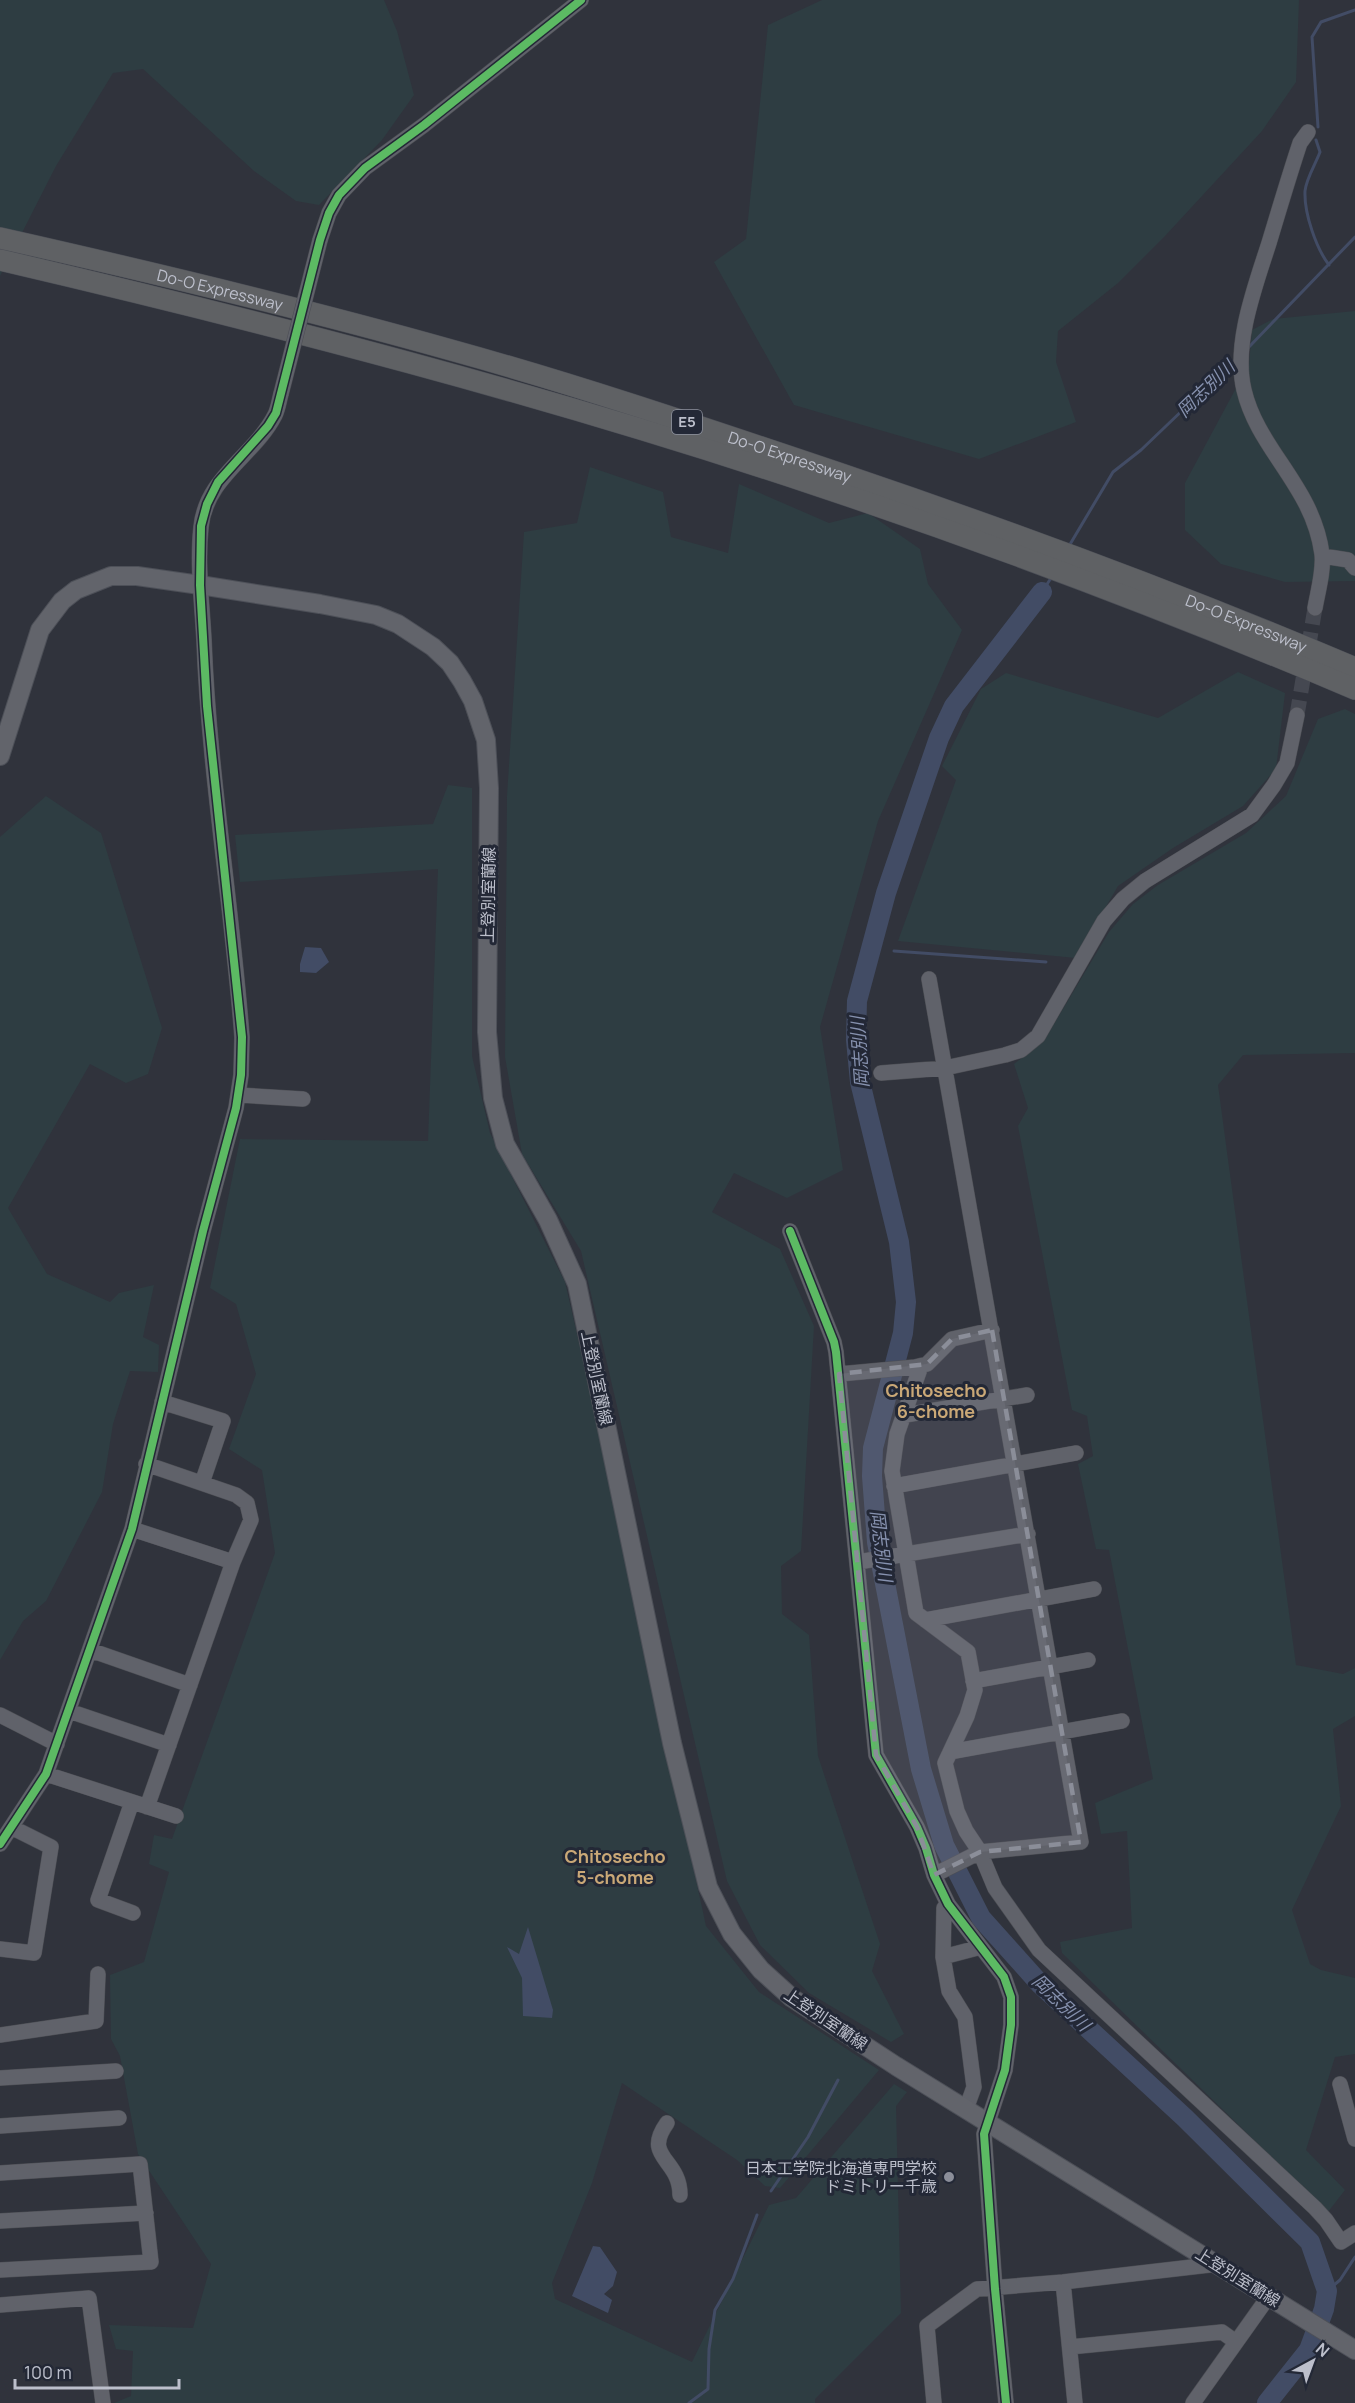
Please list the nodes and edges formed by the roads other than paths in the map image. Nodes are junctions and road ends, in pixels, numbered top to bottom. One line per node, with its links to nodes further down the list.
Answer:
1 (581, 0): 7 (street, bridge)
2 (1308, 132): 5 (street)
3 (0, 238): 9 (highway, Do-O Expressway / E5)
4 (0, 260): 10 (highway, Do-O Expressway / E5)
5 (1323, 556): 6 (street); 8 (street)
6 (1355, 568)
7 (200, 585): 12 (main road, 上登別室蘭線); 16 (street); 69 (main road, 上登別室蘭線)
8 (1315, 608)
9 (1355, 668)
10 (1355, 689)
11 (1297, 715): 14 (street)
12 (0, 756)
13 (929, 979): 14 (street)
14 (945, 1068): 15 (street); 19 (street)
15 (881, 1073)
16 (238, 1095): 17 (street); 24 (street)
17 (303, 1099)
18 (790, 1231): 21 (street)
19 (992, 1330): 20 (street); 23 (street)
20 (918, 1366): 21 (street); 25 (street)
21 (839, 1374): 34 (street)
22 (1027, 1395): 23 (street)
23 (1004, 1399): 25 (street); 28 (street)
24 (162, 1402): 27 (street); 29 (street)
25 (905, 1415): 30 (street)
26 (1076, 1453): 28 (street)
27 (146, 1464): 29 (street); 31 (street)
28 (1016, 1464): 30 (street); 32 (street)
29 (202, 1483): 35 (street)
30 (894, 1486): 33 (street)
31 (132, 1529): 35 (street); 39 (street)
32 (1028, 1534): 33 (street); 37 (street)
33 (907, 1553): 34 (street); 38 (street)
34 (863, 1561): 58 (street)
35 (233, 1562): 43 (street)
36 (1094, 1589): 37 (street)
37 (1040, 1600): 38 (street); 41 (street)
38 (925, 1620): 42 (street)
39 (90, 1650): 43 (street); 44 (street)
40 (1088, 1660): 41 (street)
41 (1051, 1668): 42 (street); 47 (street)
42 (974, 1681): 50 (street)
43 (190, 1685): 49 (street)
44 (69, 1711): 48 (street); 49 (street)
45 (0, 1715): 48 (street)
46 (1122, 1721): 47 (street)
47 (1062, 1732): 50 (street); 57 (street)
48 (57, 1744): 51 (street)
49 (169, 1746): 53 (street)
50 (950, 1752): 57 (street)
51 (46, 1774): 52 (street); 55 (street)
52 (132, 1802): 53 (street); 60 (street)
53 (147, 1807): 54 (street)
54 (176, 1816)
55 (11, 1827): 56 (street); 62 (street)
56 (0, 1844)
57 (976, 1854): 58 (street); 79 (street)
58 (941, 1871): 59 (street)
59 (948, 1904): 61 (street); 63 (street)
60 (134, 1913)
61 (981, 1947): 63 (street); 71 (street)
62 (0, 1948)
63 (943, 1957): 69 (street)
64 (98, 1974): 65 (street)
65 (0, 2035)
66 (116, 2071): 67 (street)
67 (0, 2078)
68 (1340, 2084): 74 (street)
69 (966, 2109): 71 (main road, 上登別室蘭線)
70 (119, 2118): 73 (street)
71 (988, 2122): 80 (main road, 上登別室蘭線); 83 (street)
72 (667, 2123): 76 (street)
73 (0, 2126)
74 (1355, 2139)
75 (0, 2173): 77 (street)
76 (680, 2195)
77 (146, 2213): 78 (street); 81 (street)
78 (0, 2221)
79 (1355, 2233)
80 (1218, 2264): 82 (street); 84 (main road, 上登別室蘭線)
81 (0, 2270)
82 (1063, 2282): 83 (street); 87 (street)
83 (994, 2289): 90 (street); 91 (street)
84 (1269, 2296): 86 (street); 88 (main road, 上登別室蘭線)
85 (0, 2305): 89 (street)
86 (1236, 2342): 87 (street); 93 (street)
87 (1070, 2347): 92 (street)
88 (1349, 2347)
89 (103, 2403)
90 (934, 2403)
91 (1006, 2403)
92 (1076, 2403)
93 (1193, 2403)

